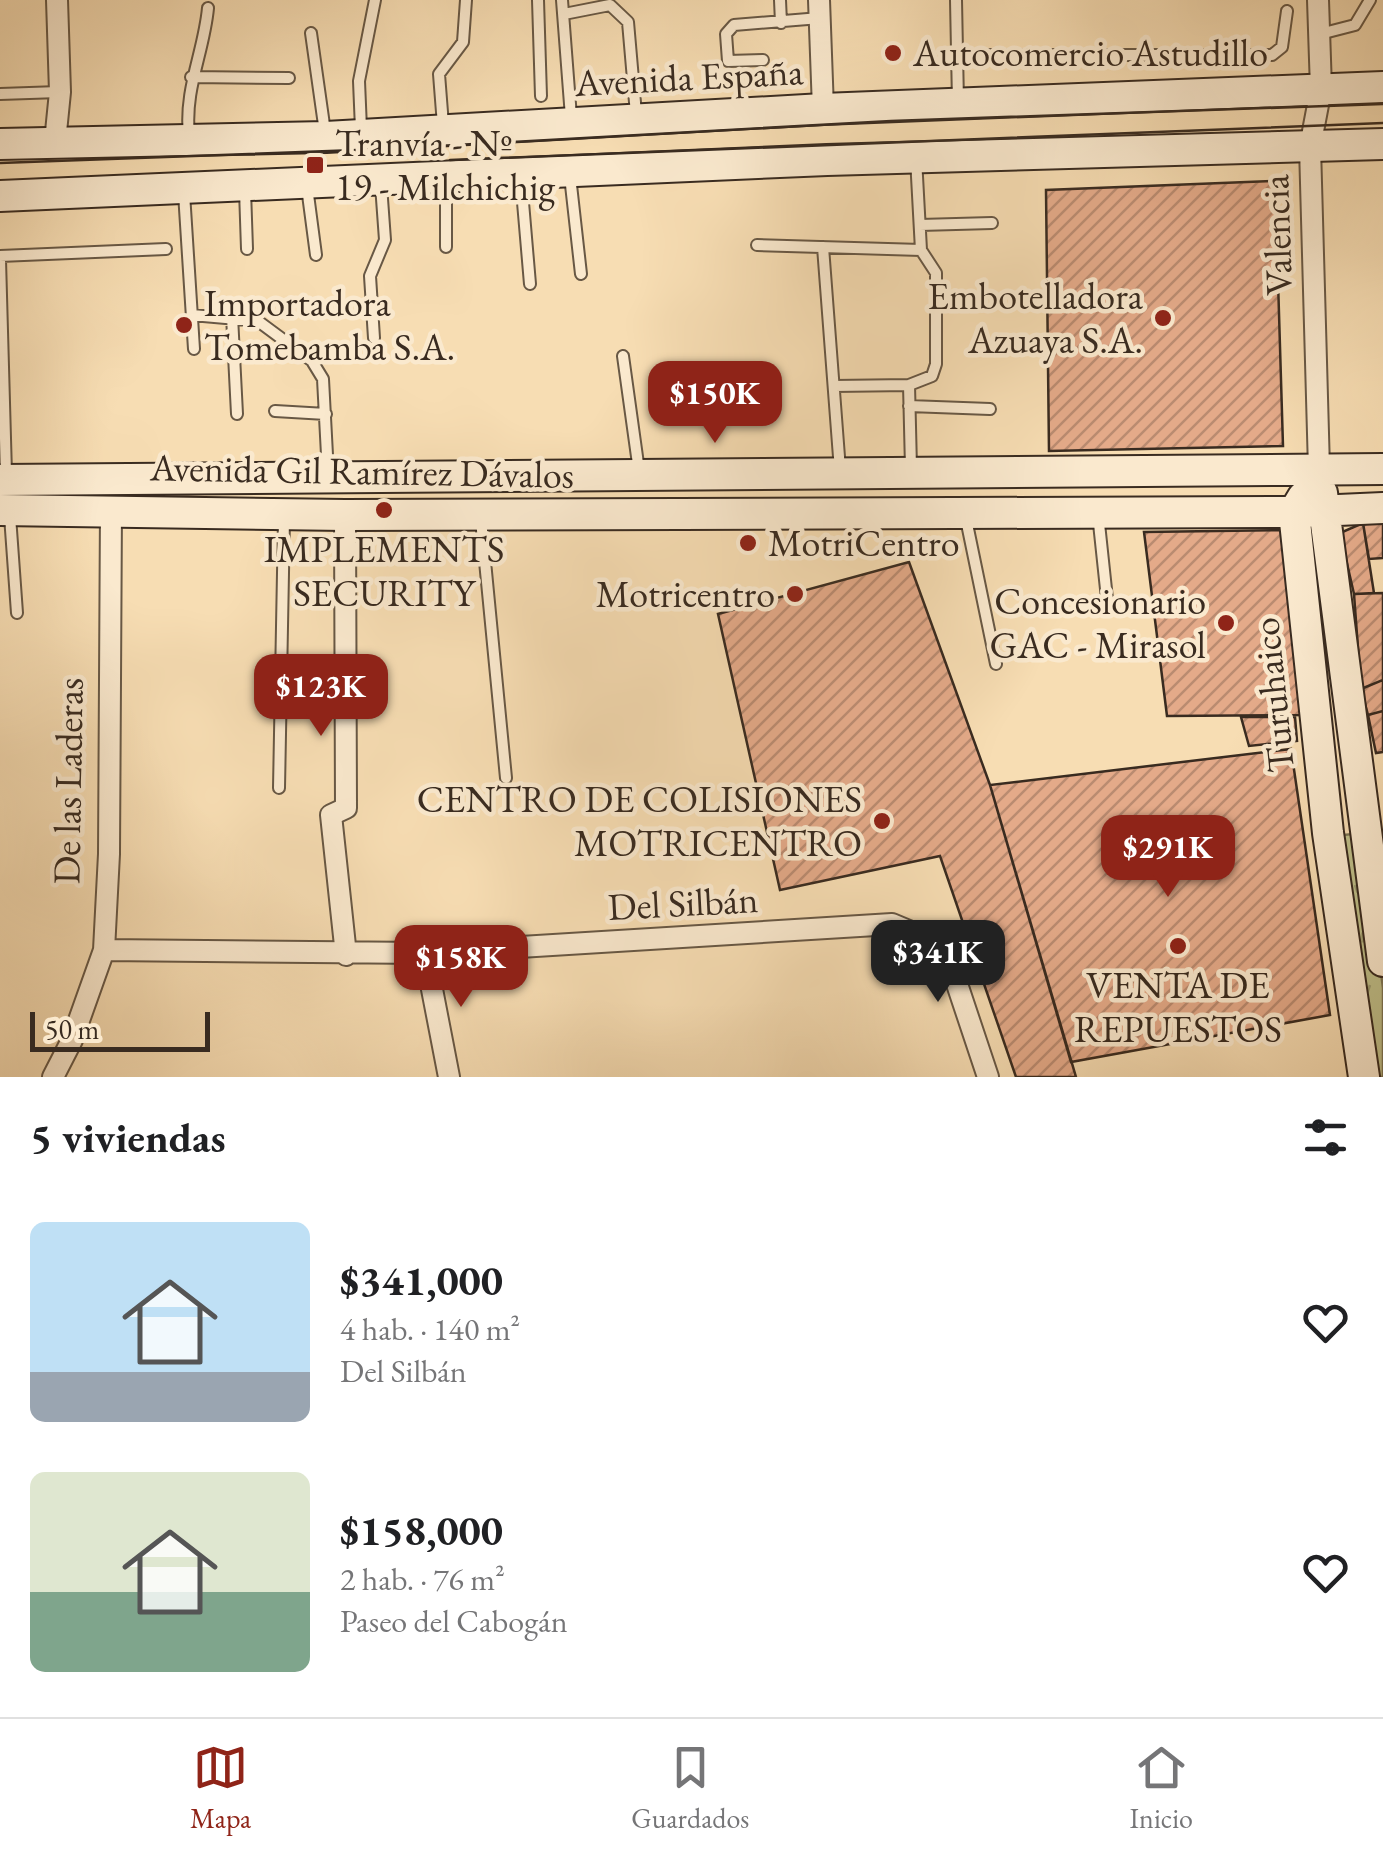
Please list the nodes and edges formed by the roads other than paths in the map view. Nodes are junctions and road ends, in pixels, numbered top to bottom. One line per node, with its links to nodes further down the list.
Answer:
1 (57, 0): 23 (street)
2 (375, 0): 31 (lane)
3 (466, 0): 30 (lane)
4 (538, 0): 25 (lane)
5 (562, 0): 13 (lane)
6 (780, 0): 14 (lane)
7 (956, 0): 17 (lane)
8 (1318, 0): 16 (street, Valencia)
9 (1370, 0): 16 (lane)
10 (208, 8): 19 (lane)
11 (819, 9): 14 (lane); 27 (street)
12 (1287, 12): 17 (lane)
13 (564, 14): 28 (lane); 29 (lane)
14 (781, 22): 18 (lane)
15 (311, 33): 32 (lane)
16 (1319, 34): 22 (street, Valencia)
17 (957, 55): 26 (lane)
18 (763, 60)
19 (191, 77): 20 (lane); 33 (lane)
20 (288, 78)
21 (1383, 87): 22 (main road, Avenida España)
22 (1321, 89): 26 (main road, Avenida España); 37 (street, Valencia)
23 (60, 92): 24 (lane); 34 (street)
24 (0, 94)
25 (541, 96)
26 (958, 103): 27 (main road, Avenida España)
27 (823, 109): 28 (main road, Avenida España)
28 (636, 120): 29 (main road, Avenida España)
29 (571, 123): 30 (main road, Avenida España)
30 (444, 131): 31 (main road, Avenida España)
31 (362, 135): 32 (main road, Avenida España)
32 (326, 138): 33 (main road, Avenida España)
33 (190, 140): 34 (main road, Avenida España)
34 (55, 142): 35 (main road, Avenida España)
35 (0, 144)
36 (1383, 144): 37 (main road)
37 (1310, 146): 38 (main road); 71 (street, Valencia)
38 (916, 158): 39 (main road); 48 (lane)
39 (569, 170): 40 (main road); 57 (lane)
40 (520, 173): 41 (main road); 58 (lane)
41 (446, 176): 42 (main road); 50 (lane)
42 (380, 179): 43 (main road); 61 (lane)
43 (306, 182): 44 (main road); 55 (lane)
44 (246, 184): 45 (main road); 53 (lane)
45 (184, 186): 46 (main road); 59 (lane)
46 (0, 196)
47 (992, 223): 48 (lane)
48 (920, 225): 54 (lane)
49 (757, 244): 51 (lane)
50 (446, 246)
51 (823, 247): 54 (lane); 65 (lane)
52 (166, 249): 56 (lane)
53 (247, 250)
54 (921, 250): 64 (lane)
55 (316, 255)
56 (0, 258): 78 (lane)
57 (580, 274)
58 (530, 284)
59 (192, 315): 60 (lane); 62 (lane)
60 (232, 316): 69 (lane); 70 (lane)
61 (374, 338)
62 (194, 349)
63 (624, 356): 76 (lane)
64 (909, 385): 65 (lane); 66 (lane)
65 (834, 386): 74 (lane)
66 (909, 406): 67 (lane); 73 (lane)
67 (990, 410)
68 (275, 411): 70 (lane)
69 (237, 414)
70 (326, 414): 77 (lane)
71 (1320, 469): 72 (main road, Avenida Gil Ramírez Dávalos); 73 (main road, Avenida Gil Ramírez Dávalos); 81 (main road, Turuhaico)
72 (1383, 469)
73 (911, 474): 74 (main road, Avenida Gil Ramírez Dávalos)
74 (842, 475): 76 (main road, Avenida Gil Ramírez Dávalos)
75 (110, 476): 77 (main road, Avenida Gil Ramírez Dávalos); 78 (main road, Avenida Gil Ramírez Dávalos); 79 (main road, De las Laderas)
76 (640, 477): 77 (main road, Avenida Gil Ramírez Dávalos)
77 (328, 480)
78 (4, 495): 79 (main road, Avenida Gil Ramírez Dávalos); 88 (lane)
79 (111, 508): 82 (main road, Avenida Gil Ramírez Dávalos); 94 (street, De las Laderas)
80 (1383, 508): 81 (main road, Avenida Gil Ramírez Dávalos)
81 (1309, 511): 84 (main road, Avenida Gil Ramírez Dávalos); 92 (main road); 93 (main road, Turuhaico)
82 (284, 513): 85 (main road, Avenida Gil Ramírez Dávalos); 91 (lane)
83 (965, 513): 84 (main road, Avenida Gil Ramírez Dávalos); 86 (main road, Avenida Gil Ramírez Dávalos); 89 (lane)
84 (1098, 513): 87 (lane)
85 (344, 514): 86 (main road, Avenida Gil Ramírez Dávalos); 96 (street)
86 (481, 514): 90 (lane)
87 (1108, 608)
88 (16, 612)
89 (996, 664)
90 (506, 778)
91 (279, 788)
92 (1366, 829): 93 (main road); 97 (main road)
93 (1328, 833): 101 (main road, Turuhaico)
94 (104, 950): 96 (street, Del Silbán); 98 (street, De las Laderas)
95 (425, 953): 96 (street, Del Silbán); 99 (street); 100 (street, Del Silbán)
96 (346, 955)
97 (1383, 961)
98 (53, 1077)
99 (449, 1077)
100 (988, 1077)
101 (1364, 1077)

